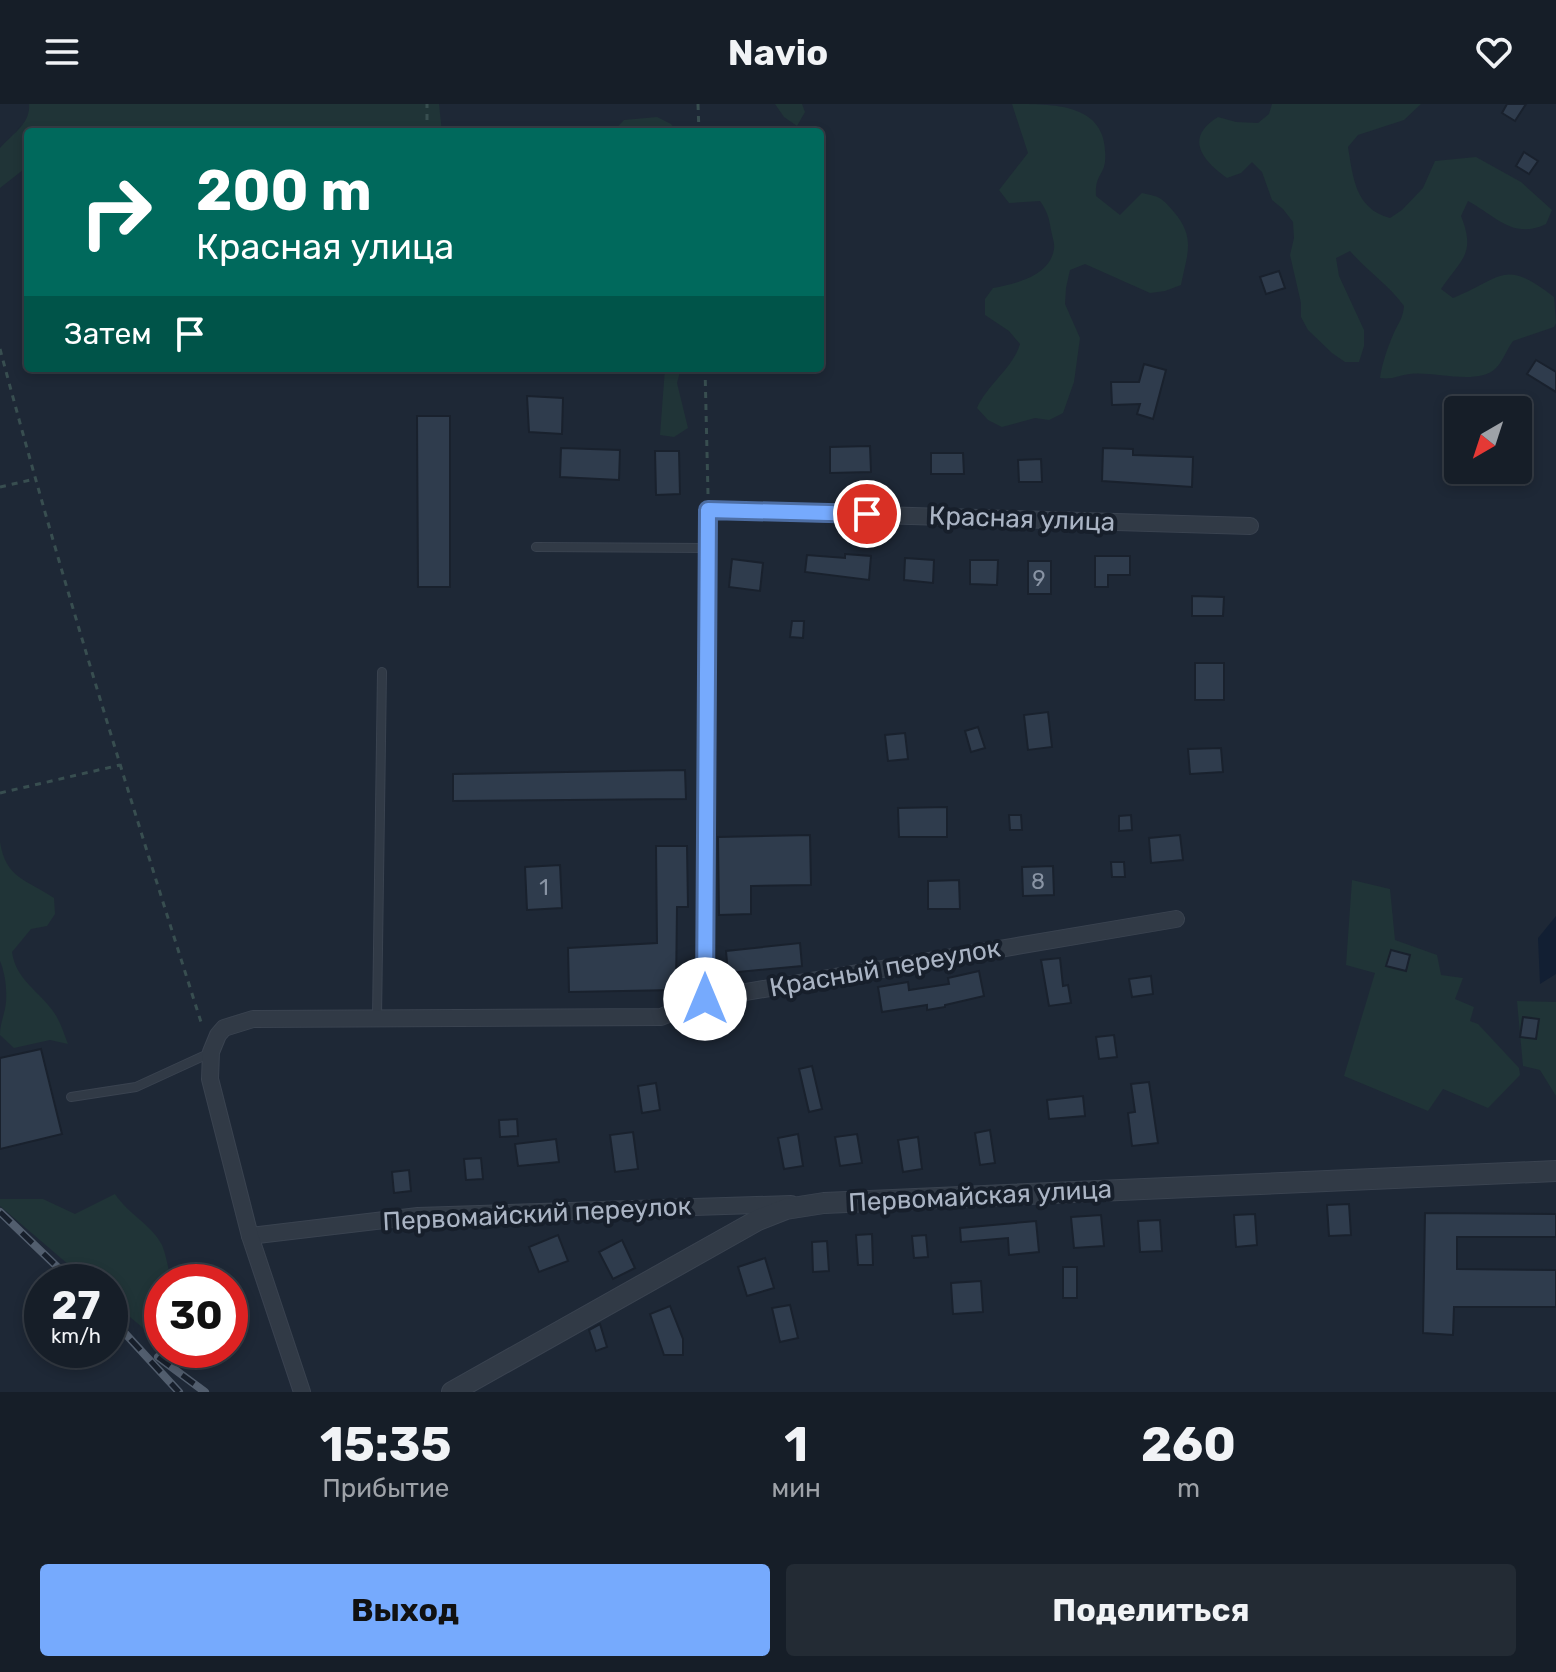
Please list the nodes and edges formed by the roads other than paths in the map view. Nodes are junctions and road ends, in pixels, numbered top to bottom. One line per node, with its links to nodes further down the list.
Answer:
1 (1250, 526): 3 (street, Красная улица)
2 (536, 547): 3 (lane)
3 (707, 548): 6 (street)
4 (382, 672): 7 (lane)
5 (1176, 919): 6 (street, Красный переулок)
6 (705, 999): 7 (street, Красный переулок)
7 (377, 1018): 8 (street, Красный переулок)
8 (211, 1052): 9 (lane); 12 (street)
9 (71, 1097)
10 (1556, 1171): 11 (street, Первомайская улица)
11 (824, 1203): 12 (street, Первомайский переулок); 14 (street, Первомайская улица)
12 (250, 1236): 13 (street)
13 (302, 1392)
14 (452, 1392)

